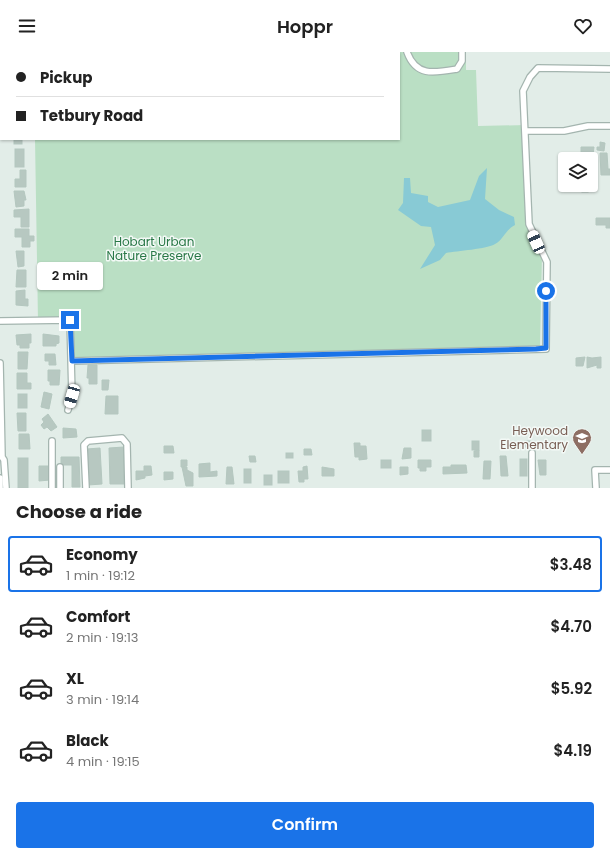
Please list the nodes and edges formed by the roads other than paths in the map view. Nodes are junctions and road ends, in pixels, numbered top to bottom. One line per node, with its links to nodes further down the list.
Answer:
1 (408, 52): 2 (street)
2 (462, 52)
3 (610, 69): 5 (street)
4 (610, 126): 5 (street)
5 (526, 131): 7 (street)
6 (0, 321): 7 (street)
7 (72, 361): 9 (street)
8 (0, 363): 12 (street)
9 (68, 410)
10 (52, 442): 18 (street)
11 (532, 453): 22 (street)
12 (1, 459): 17 (street)
13 (60, 467): 19 (street)
14 (610, 470): 23 (street)
15 (0, 478): 16 (street)
16 (0, 488)
17 (6, 488)
18 (52, 488)
19 (60, 488)
20 (86, 488): 21 (street)
21 (128, 488)
22 (532, 488)
23 (596, 488)

